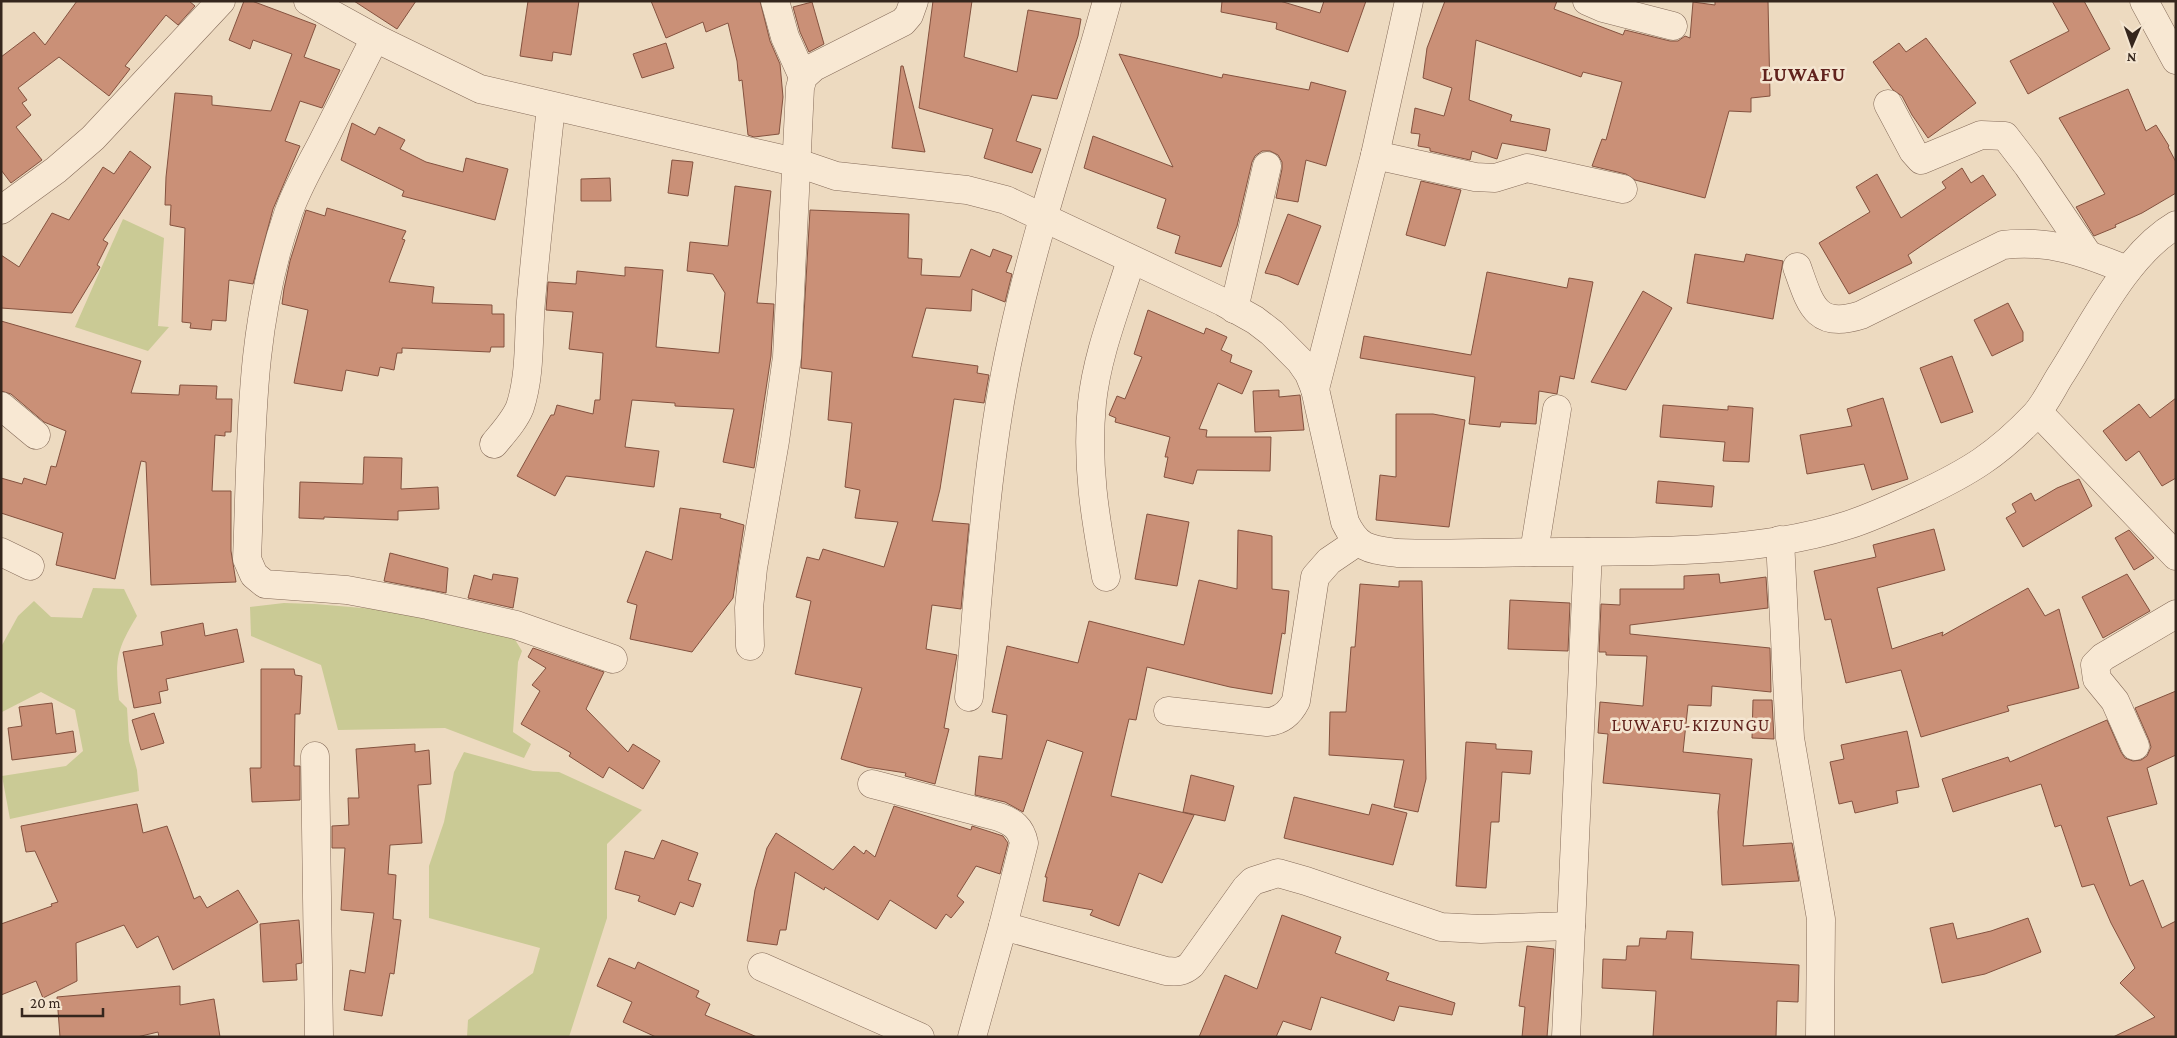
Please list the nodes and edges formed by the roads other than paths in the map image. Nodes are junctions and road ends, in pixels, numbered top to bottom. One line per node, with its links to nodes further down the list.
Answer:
1 (221, 1): 19 (street)
2 (308, 1): 10 (street)
3 (775, 1): 12 (street)
4 (914, 1): 12 (street)
5 (1107, 1): 20 (street)
6 (1410, 1): 15 (street)
7 (1587, 1): 9 (street)
8 (2144, 1): 11 (street)
9 (1673, 26)
10 (375, 38): 14 (street); 43 (street)
11 (2176, 60)
12 (803, 77): 16 (street)
13 (1888, 104): 22 (street)
14 (551, 107): 16 (street); 32 (street)
15 (1375, 155): 18 (street); 27 (street)
16 (795, 162): 20 (street); 42 (street)
17 (1267, 166): 26 (street)
18 (1623, 190)
19 (1, 210)
20 (1043, 218): 23 (street); 44 (street)
21 (2176, 225): 25 (street)
22 (2087, 253): 24 (street); 25 (street)
23 (1132, 260): 26 (street); 40 (street)
24 (1797, 266)
25 (2127, 270): 30 (street)
26 (1234, 309): 27 (street)
27 (1316, 389): 34 (street)
28 (1, 406): 31 (street)
29 (1557, 409): 36 (street)
30 (2038, 412): 33 (street); 38 (street)
31 (36, 435)
32 (494, 444)
33 (1780, 540): 37 (street); 56 (street)
34 (1357, 542): 36 (street); 45 (street)
35 (1, 552): 39 (street)
36 (1534, 552): 37 (street)
37 (1588, 552): 50 (street)
38 (2176, 556)
39 (30, 566)
40 (1106, 577)
41 (2176, 614): 46 (street)
42 (750, 646)
43 (613, 659)
44 (969, 697)
45 (1168, 711)
46 (2135, 746)
47 (315, 756): 52 (street)
48 (872, 784): 49 (street)
49 (1003, 926): 50 (street); 54 (street)
50 (1571, 926): 55 (street)
51 (762, 967): 53 (street)
52 (319, 1037)
53 (920, 1037)
54 (972, 1037)
55 (1566, 1037)
56 (1820, 1037)

